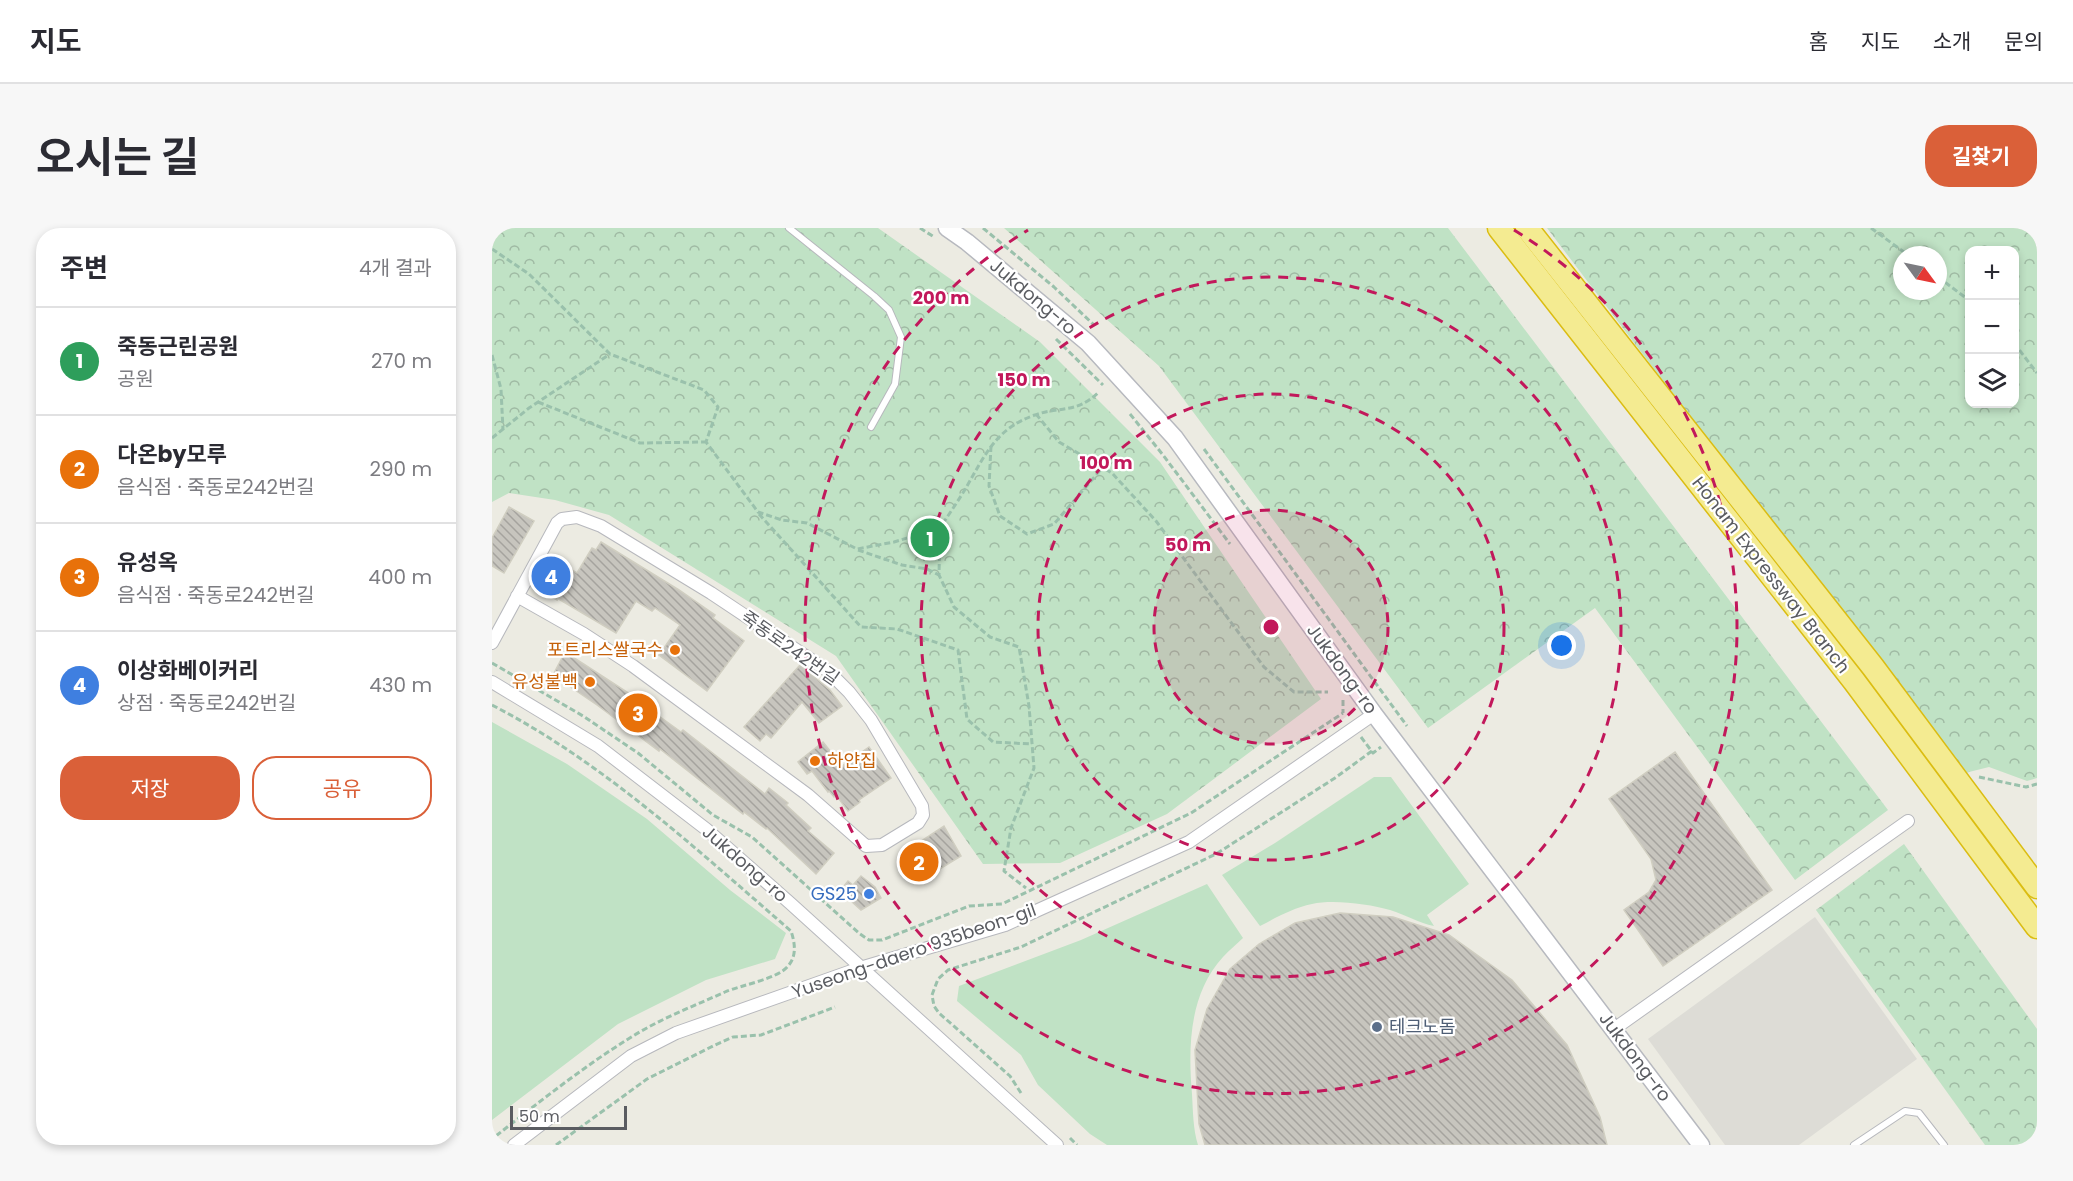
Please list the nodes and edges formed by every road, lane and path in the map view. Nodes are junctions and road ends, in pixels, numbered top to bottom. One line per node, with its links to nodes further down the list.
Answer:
1 (789, 228): 21 (lane)
2 (920, 228): 6 (path)
3 (1499, 228): 51 (highway, Honam Expressway Branch)
4 (1527, 228): 49 (highway, Honam Expressway Branch)
5 (1871, 228): 7 (path)
6 (942, 234): 42 (street, Jukdong-ro)
7 (1896, 246)
8 (492, 249): 13 (path)
9 (1947, 284): 10 (path)
10 (1969, 300)
11 (1048, 332): 16 (path)
12 (2019, 350): 15 (path)
13 (610, 354): 18 (path); 24 (path)
14 (492, 355): 22 (path)
15 (2037, 373)
16 (1107, 389)
17 (1098, 393): 19 (path)
18 (538, 402): 22 (path); 24 (path)
19 (1036, 414): 25 (path); 26 (path)
20 (1129, 414): 29 (path)
21 (871, 427)
22 (503, 430): 23 (path)
23 (492, 438)
24 (706, 442): 27 (path)
25 (991, 444): 26 (path); 28 (path)
26 (1103, 467): 37 (path)
27 (758, 512): 30 (path); 44 (path)
28 (940, 528): 30 (path); 31 (path)
29 (1231, 546)
30 (857, 549): 31 (path)
31 (939, 575): 44 (path)
32 (517, 596): 32 (street, 죽동로242번길); 33 (street, 죽동로242번길)
33 (492, 643)
34 (492, 663): 41 (path)
35 (1370, 675): 43 (path)
36 (492, 681): 52 (street, Jukdong-ro)
37 (1328, 692)
38 (1341, 699): 41 (path)
39 (492, 705): 57 (path)
40 (1340, 708): 41 (path)
41 (1343, 713)
42 (1374, 714): 52 (street, Yuseong-daero 935beon-gil); 54 (street, Jukdong-ro)
43 (1407, 726)
44 (1032, 744): 50 (path)
45 (1372, 751): 55 (path)
46 (1971, 777): 47 (path)
47 (2037, 784)
48 (1908, 821): 54 (street)
49 (2037, 887)
50 (1026, 888)
51 (2037, 927)
52 (860, 968): 58 (street, Jukdong-ro); 59 (street, Yuseong-daero 935beon-gil)
53 (835, 1007): 60 (path)
54 (1614, 1029): 62 (street, Jukdong-ro)
55 (1025, 1099)
56 (1069, 1137): 61 (path)
57 (492, 1139)
58 (1051, 1143)
59 (514, 1145)
60 (556, 1145)
61 (1077, 1145)
62 (1701, 1145)
63 (1854, 1145): 64 (lane)
64 (1944, 1145)

